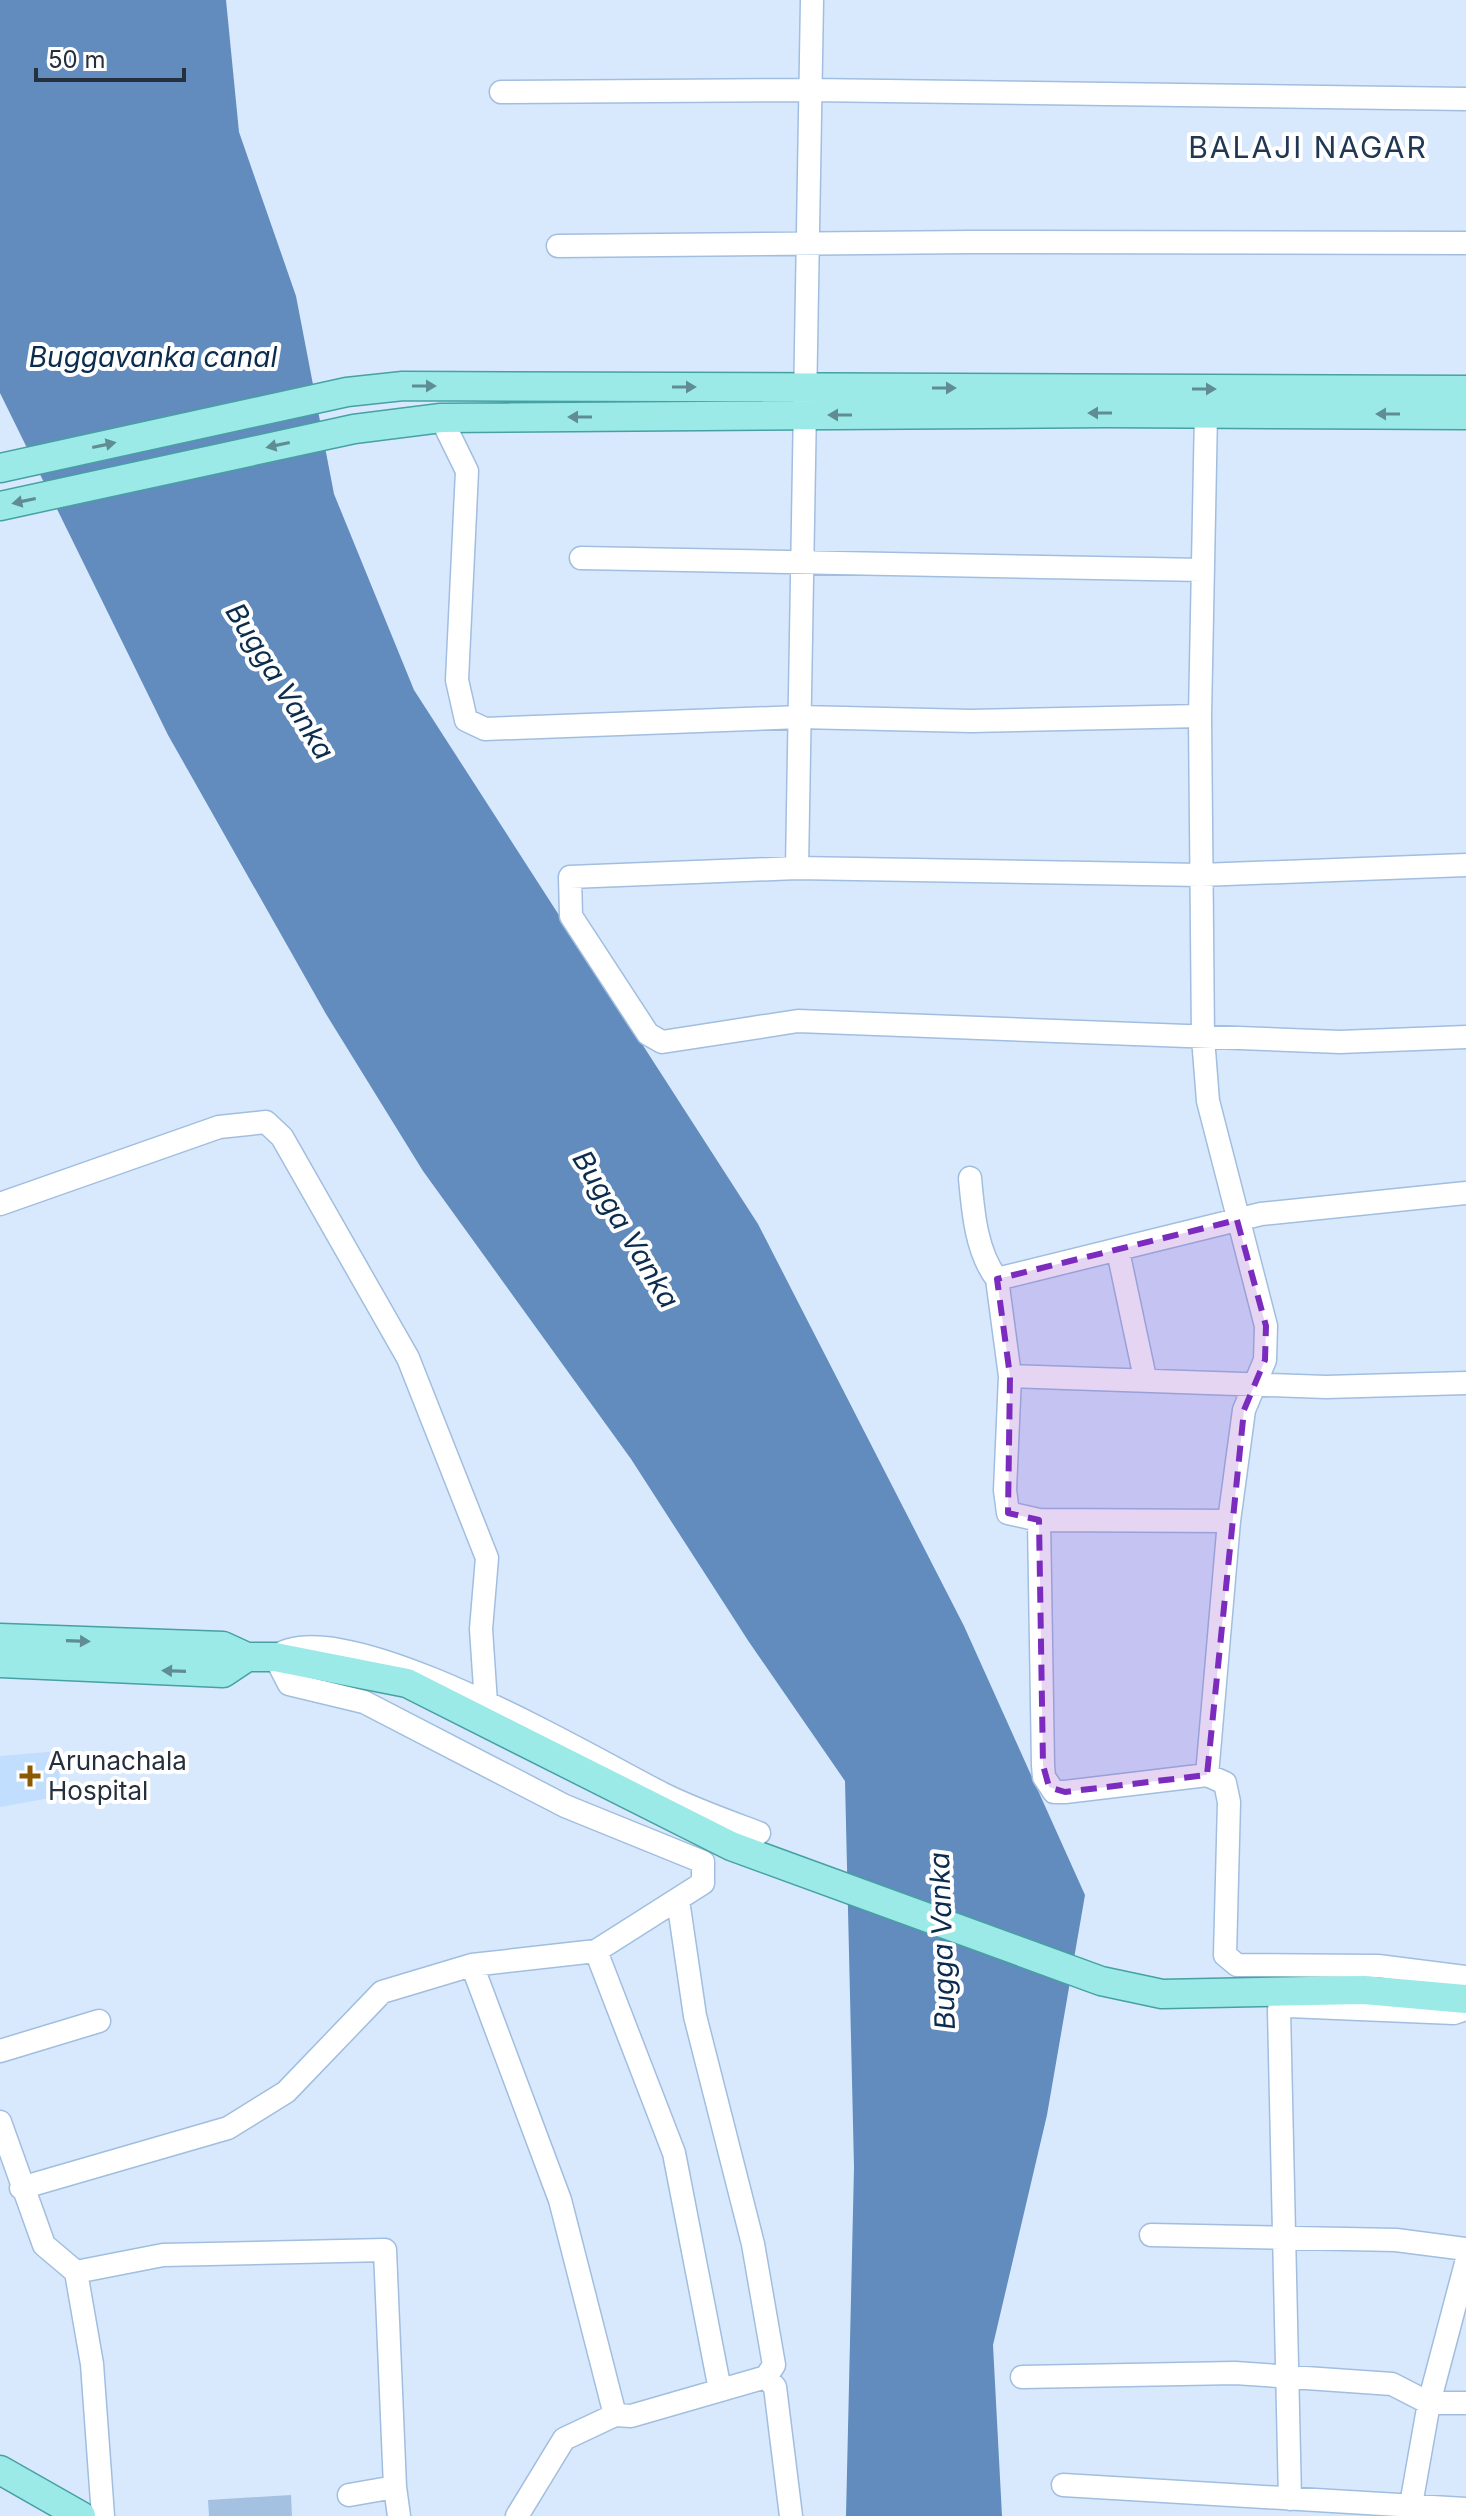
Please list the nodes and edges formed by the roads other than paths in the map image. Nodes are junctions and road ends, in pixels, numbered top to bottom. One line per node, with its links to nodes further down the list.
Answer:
1 (812, 0): 2 (street)
2 (811, 90): 3 (street); 4 (street); 6 (street)
3 (501, 92)
4 (1466, 99)
5 (1466, 243): 6 (street)
6 (807, 244): 7 (street); 9 (street)
7 (558, 246)
8 (1466, 390): 9 (main road, one-way to 8)
9 (803, 401): 10 (main road, one-way to 9); 12 (main road, one-way to 12); 13 (main road, one-way to 9); 16 (street)
10 (1206, 413): 11 (main road, one-way to 10); 17 (street)
11 (1466, 415)
12 (441, 418): 14 (main road, one-way to 14); 19 (street)
13 (0, 468)
14 (0, 506)
15 (581, 558): 16 (street)
16 (802, 562): 17 (street); 19 (street)
17 (1203, 570): 18 (street)
18 (1200, 716): 19 (street); 22 (street)
19 (800, 717): 21 (street)
20 (1466, 865): 22 (street)
21 (797, 868): 22 (street); 24 (street)
22 (1201, 875): 24 (street)
23 (1466, 1037): 24 (street)
24 (1203, 1038): 28 (street)
25 (970, 1178): 30 (street)
26 (1466, 1193): 28 (street)
27 (0, 1204): 40 (street)
28 (1237, 1220): 29 (street); 34 (street)
29 (1118, 1251): 30 (street); 32 (street)
30 (997, 1279): 31 (street)
31 (1010, 1376): 32 (street); 35 (street)
32 (1145, 1378): 34 (street)
33 (1466, 1383): 34 (street)
34 (1256, 1384): 36 (street)
35 (1039, 1520): 36 (street); 41 (street)
36 (1229, 1521): 41 (street)
37 (0, 1638): 38 (main road, one-way to 38)
38 (261, 1657): 39 (main road, one-way to 39); 40 (street); 43 (street); 47 (main road)
39 (0, 1663)
40 (486, 1703): 42 (street)
41 (1207, 1775): 46 (street)
42 (759, 1833)
43 (678, 1900): 44 (street); 59 (street)
44 (596, 1951): 45 (street); 61 (street)
45 (472, 1965): 52 (street); 64 (street)
46 (1466, 1977)
47 (1466, 1999)
48 (1466, 2009): 54 (street)
49 (99, 2021): 50 (street)
50 (0, 2051)
51 (0, 2122): 52 (street)
52 (21, 2188): 57 (street)
53 (1151, 2235): 54 (street)
54 (1285, 2236): 55 (street); 58 (street)
55 (1466, 2249)
56 (1466, 2263): 62 (street)
57 (76, 2272): 67 (street); 73 (street)
58 (1286, 2376): 60 (street); 62 (street); 69 (street)
59 (766, 2377): 61 (street); 76 (street)
60 (1022, 2377)
61 (720, 2390): 64 (street)
62 (1429, 2403): 63 (street); 71 (street)
63 (1466, 2403)
64 (615, 2415): 75 (street)
65 (0, 2470): 72 (main road)
66 (1063, 2485): 69 (street)
67 (395, 2487): 68 (street); 74 (street)
68 (349, 2495)
69 (1290, 2499): 71 (street)
70 (1466, 2509): 71 (street)
71 (1410, 2512)
72 (67, 2514)
73 (103, 2516)
74 (399, 2516)
75 (517, 2516)
76 (791, 2516)

